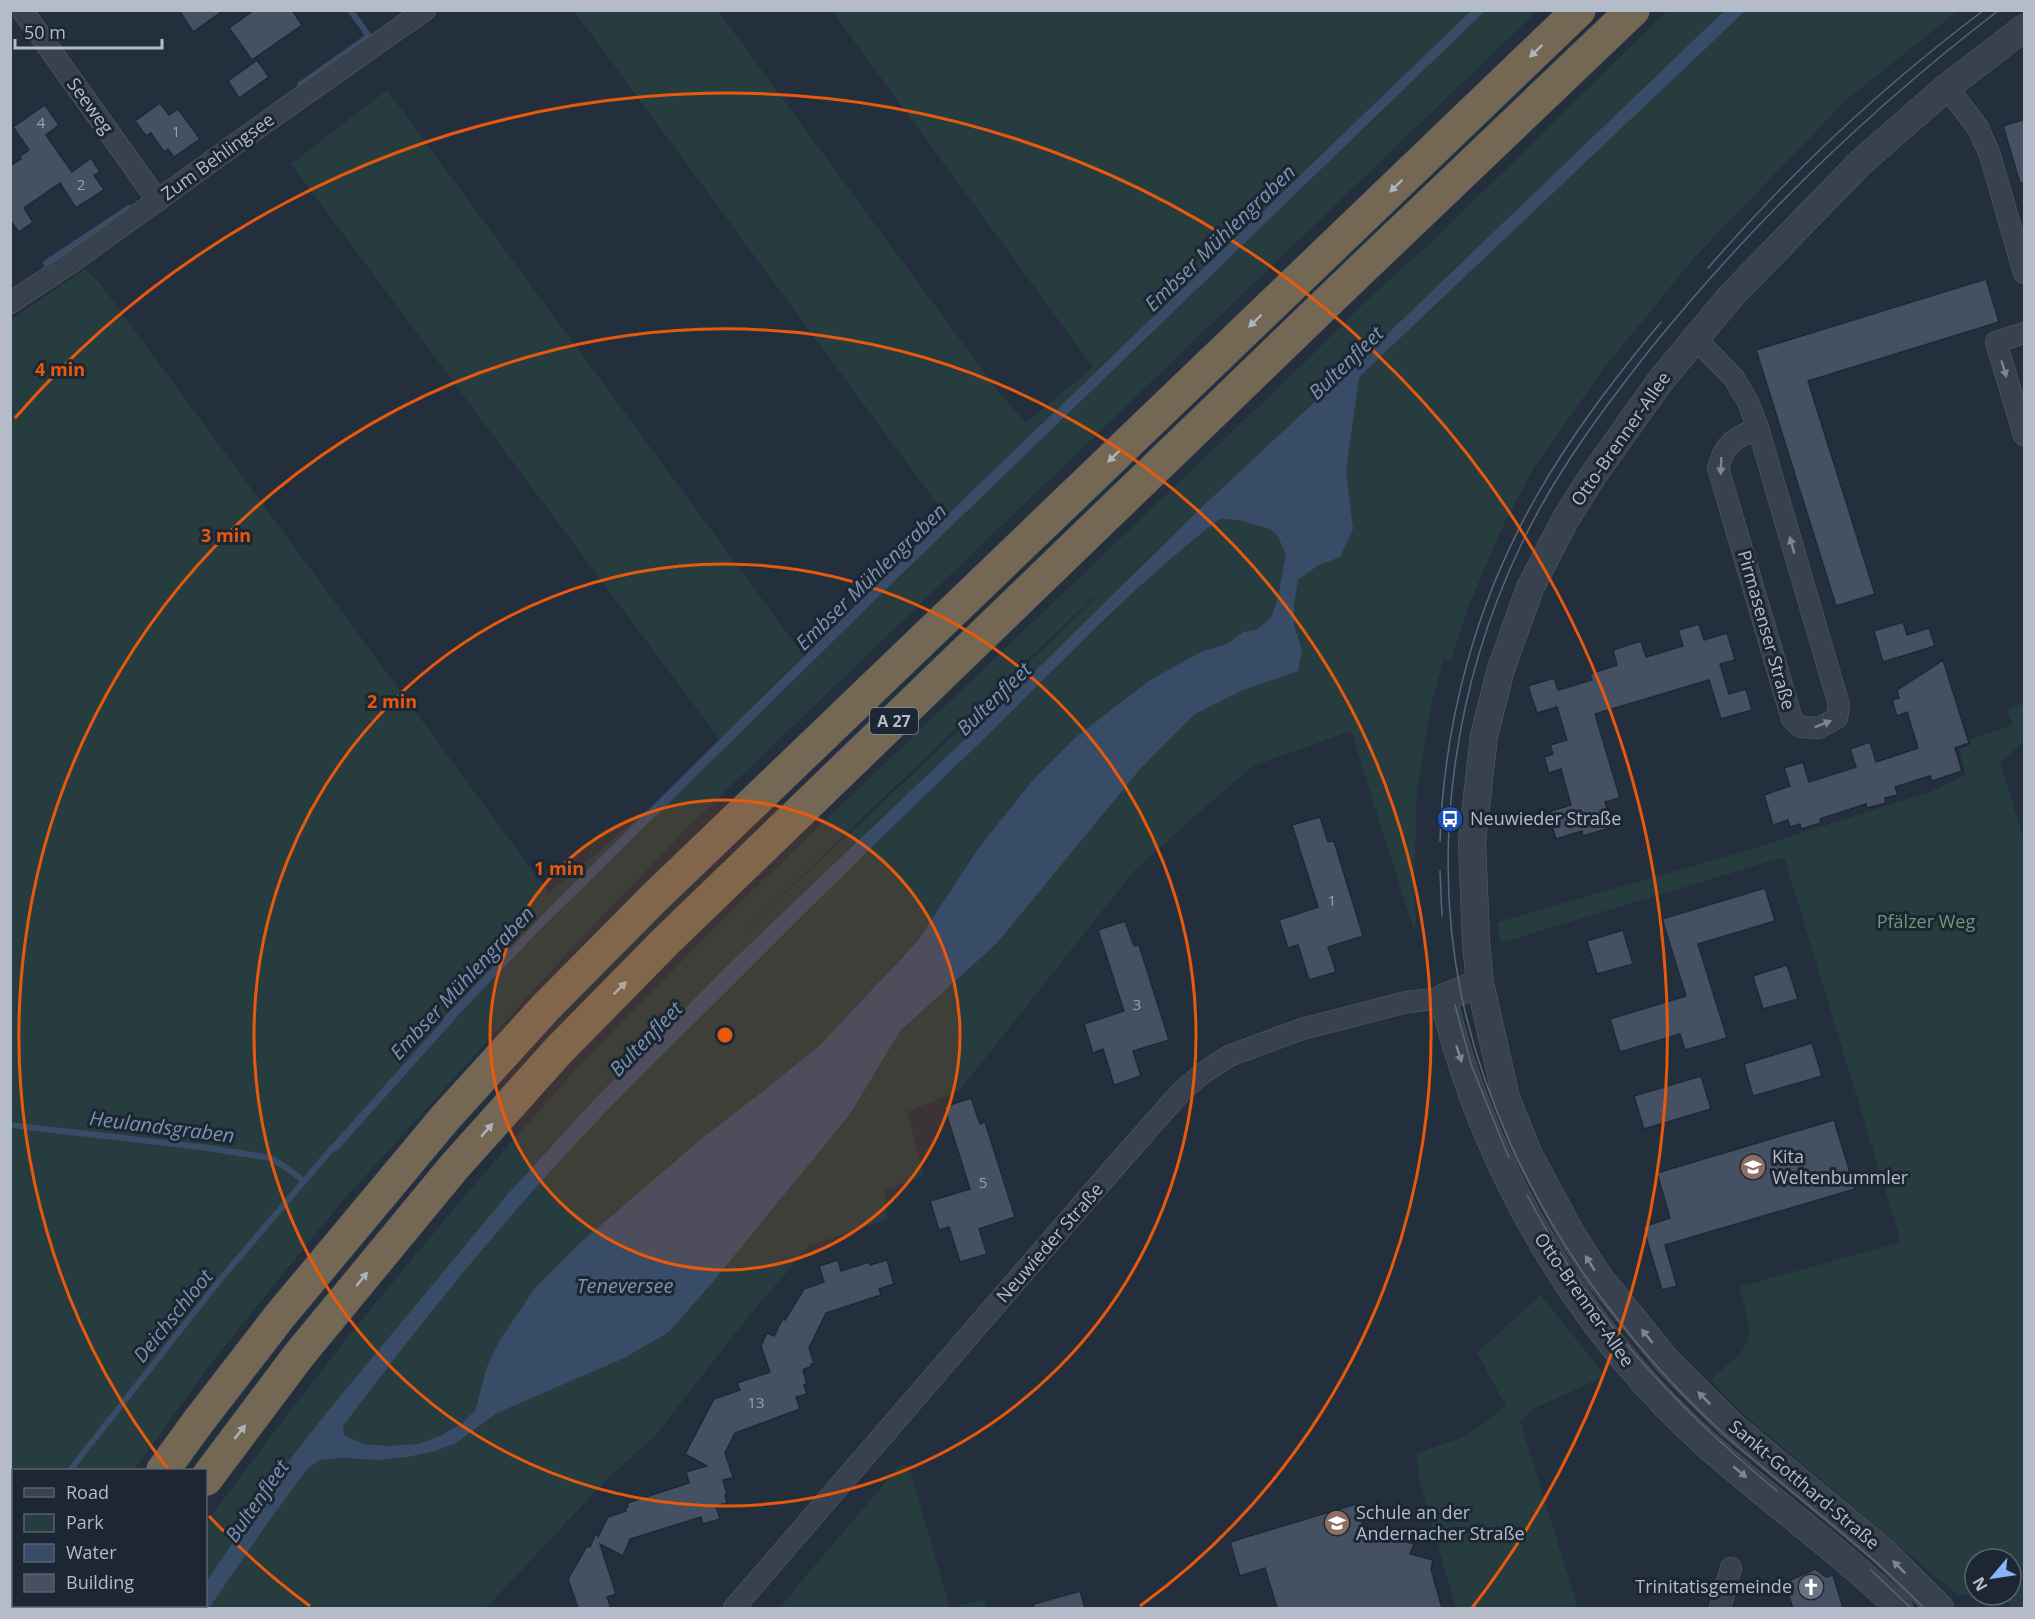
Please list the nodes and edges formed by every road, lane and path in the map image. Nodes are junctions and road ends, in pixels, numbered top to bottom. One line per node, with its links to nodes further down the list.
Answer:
1 (22, 10): 7 (street, Seeweg)
2 (425, 10): 7 (street, Zum Behlingsee)
3 (1579, 10): 17 (highway, A 27, one-way to 17)
4 (1633, 10): 18 (highway, A 27, one-way to 4)
5 (2025, 28): 6 (street, Otto-Brenner-Allee)
6 (1947, 87): 8 (street); 11 (street, Otto-Brenner-Allee)
7 (158, 201): 9 (street, Zum Behlingsee)
8 (2025, 273)
9 (10, 303)
10 (2025, 333): 13 (street, one-way to 13)
11 (1695, 338): 12 (street, Pirmasenser Straße); 14 (street, Otto-Brenner-Allee)
12 (1758, 428): 12 (street, Pirmasenser Straße, one-way to 12)
13 (2025, 435)
14 (1480, 983): 15 (street); 16 (street, Otto-Brenner-Allee, one-way to 14)
15 (1443, 998): 19 (street, Otto-Brenner-Allee, one-way to 19); 21 (street, Neuwieder Straße)
16 (1668, 1362): 24 (street, Sankt-Gotthard-Straße, one-way to 16)
17 (165, 1469)
18 (207, 1478)
19 (1767, 1494): 23 (street, Sankt-Gotthard-Straße)
20 (1731, 1568): 22 (street)
21 (734, 1608)
22 (1720, 1608)
23 (1899, 1608)
24 (1940, 1608)

